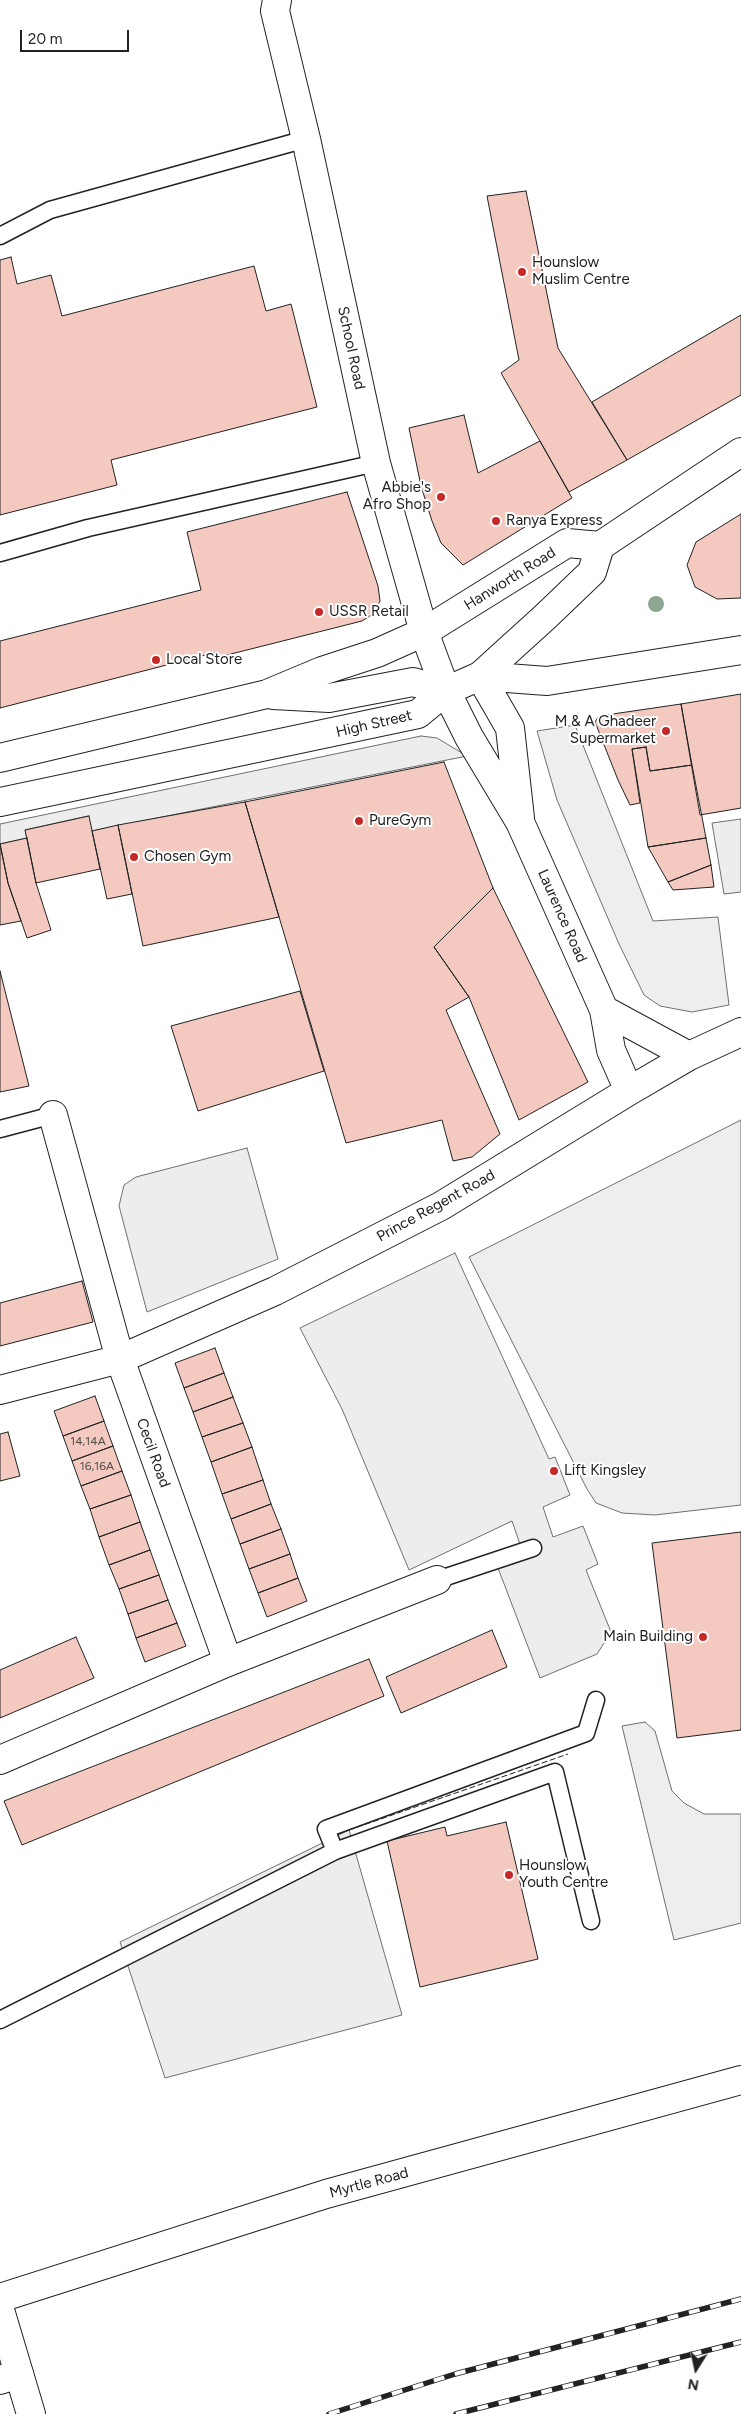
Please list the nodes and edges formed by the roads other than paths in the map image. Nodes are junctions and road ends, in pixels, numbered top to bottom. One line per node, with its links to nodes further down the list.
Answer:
1 (278, 0): 2 (street, School Road)
2 (306, 139): 3 (lane); 5 (street, School Road)
3 (0, 236)
4 (741, 452): 6 (street)
5 (376, 463): 7 (lane); 8 (street, School Road)
6 (600, 546): 8 (street, Hanworth Road); 10 (street)
7 (0, 553)
8 (424, 632): 11 (street, School Road); 12 (street)
9 (741, 650): 10 (street, High Street)
10 (480, 676): 11 (street, High Street); 15 (street, Laurence Road)
11 (446, 691): 12 (street); 14 (street, High Street); 15 (street, Laurence Road)
12 (267, 694): 13 (street)
13 (0, 758)
14 (0, 802)
15 (520, 822): 16 (street, Laurence Road)
16 (604, 1010): 18 (street); 19 (street, Laurence Road)
17 (741, 1032): 18 (street, Prince Regent Road)
18 (690, 1056): 19 (street, Prince Regent Road)
19 (629, 1091): 22 (street, Prince Regent Road)
20 (54, 1115): 21 (lane); 22 (street, Cecil Road)
21 (0, 1129)
22 (120, 1359): 23 (street); 26 (street, Cecil Road)
23 (0, 1390)
24 (533, 1548): 25 (lane)
25 (437, 1580): 26 (street)
26 (228, 1662): 28 (street)
27 (596, 1700): 29 (lane)
28 (0, 1760)
29 (335, 1851): 30 (lane); 31 (lane)
30 (591, 1921)
31 (0, 2020)
32 (741, 2080): 33 (street, Myrtle Road)
33 (0, 2298)
34 (0, 2310): 35 (street)
35 (9, 2377): 36 (street)
36 (31, 2414)

